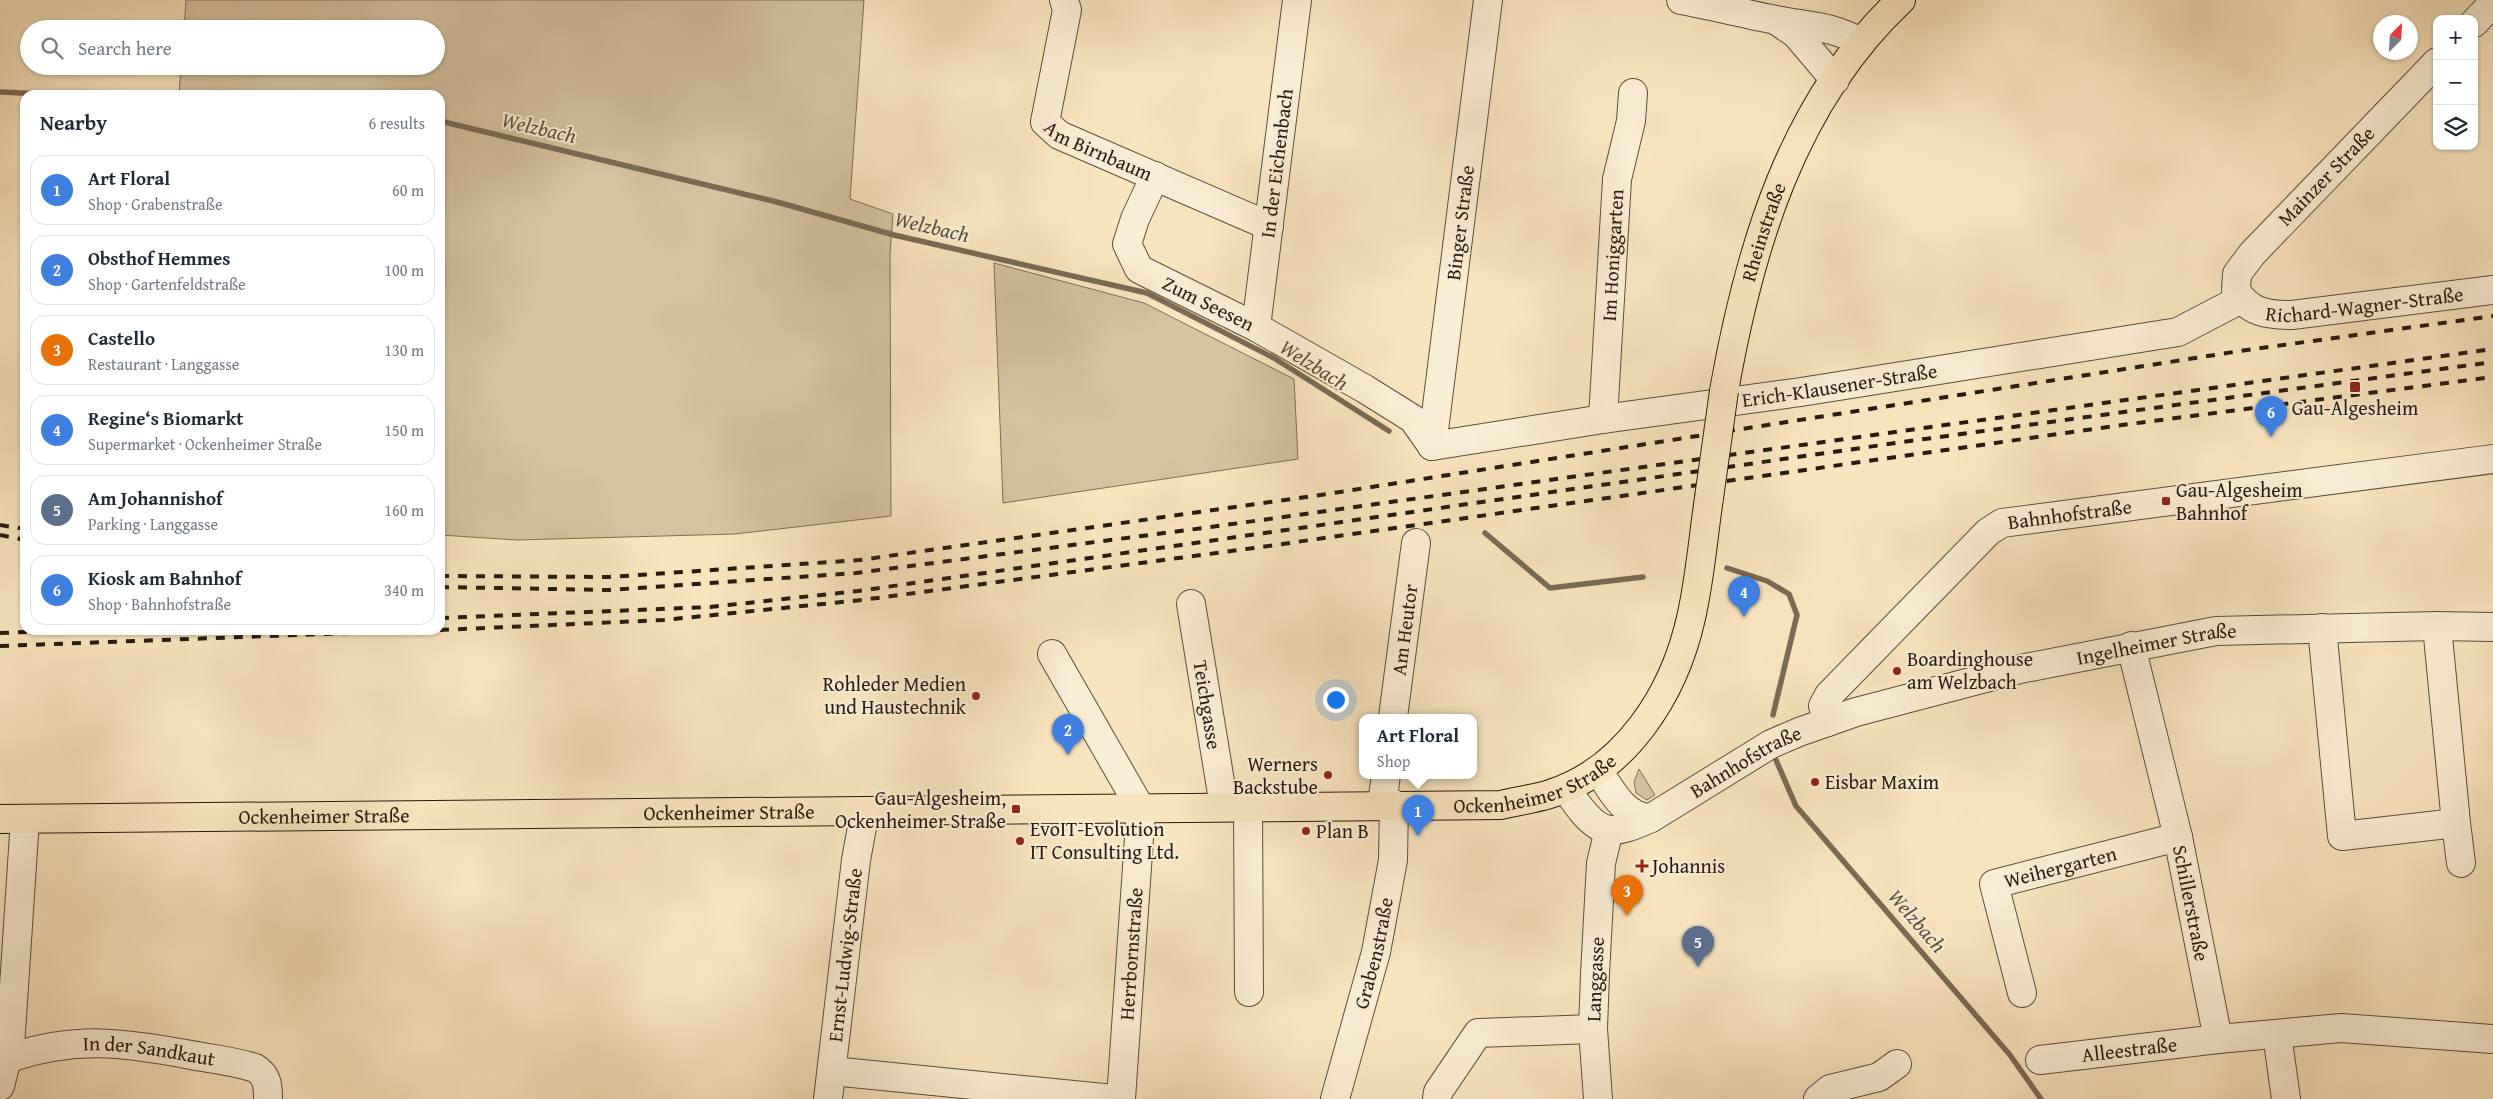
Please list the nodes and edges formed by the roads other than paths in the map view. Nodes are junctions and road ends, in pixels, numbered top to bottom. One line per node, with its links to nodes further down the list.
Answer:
1 (1064, 0): 13 (street, Am Birnbaum)
2 (1297, 0): 14 (street, In der Eichenbach)
3 (1488, 0): 19 (street, Binger Straße)
4 (1682, 0): 8 (street)
5 (1900, 0): 9 (main road, Rheinstraße)
6 (2493, 3): 7 (street)
7 (2478, 19)
8 (1775, 20): 9 (street); 11 (street)
9 (1861, 43): 11 (main road, Rheinstraße)
10 (2433, 66): 16 (street, Mainzer Straße)
11 (1835, 80): 21 (main road, Rheinstraße, bridge)
12 (1632, 93): 18 (street, Im Honiggarten)
13 (1155, 176): 14 (street, Am Birnbaum); 17 (street, Zum Seesen)
14 (1269, 226): 17 (street, In der Eichenbach)
15 (2493, 290): 16 (street, Richard-Wagner-Straße)
16 (2241, 299): 18 (street, Erich-Klausener-Straße)
17 (1256, 327): 19 (street, Zum Seesen)
18 (1603, 419): 19 (street, Erich-Klausener-Straße)
19 (1432, 446)
20 (2493, 459): 30 (street, Bahnhofstraße)
21 (1709, 498): 31 (main road, Ockenheimer Straße)
22 (1416, 543): 29 (street, Am Heutor)
23 (1192, 604): 35 (street, Teichgasse)
24 (2437, 626): 25 (street, Ingelheimer Straße); 26 (street, Ingelheimer Straße); 40 (street)
25 (2322, 628): 27 (street, Ingelheimer Straße); 40 (street)
26 (2493, 628)
27 (2131, 646): 30 (street, Ingelheimer Straße); 42 (street, Schillerstraße)
28 (1052, 654): 36 (street)
29 (1393, 714)
30 (1828, 722): 38 (street, Bahnhofstraße)
31 (1598, 770): 33 (main road, Ockenheimer Straße); 38 (street)
32 (1386, 779): 34 (street)
33 (1566, 788): 34 (main road, Ockenheimer Straße); 41 (street)
34 (1388, 804): 35 (main road, Ockenheimer Straße); 59 (street, Grabenstraße)
35 (1236, 806): 36 (main road, Ockenheimer Straße); 44 (street, Teichgasse)
36 (1141, 809): 37 (main road, Ockenheimer Straße); 58 (street, Herrbornstraße)
37 (865, 811): 39 (main road, Ockenheimer Straße); 53 (street, Ernst-Ludwig-Straße)
38 (1651, 818): 41 (street, Bahnhofstraße)
39 (12, 819): 50 (street)
40 (2456, 823): 43 (street)
41 (1609, 830): 46 (street, Langgasse)
42 (2178, 837): 45 (street, Weihergarten); 48 (street, Schillerstraße)
43 (2461, 863)
44 (1250, 992)
45 (2022, 992)
46 (1593, 1029): 60 (street); 61 (street, Langgasse)
47 (2277, 1034): 48 (street); 49 (street); 63 (street)
48 (2218, 1039): 51 (street, Alleestraße)
49 (2493, 1039)
50 (8, 1058): 54 (street); 55 (street, In der Sandkaut)
51 (2040, 1060)
52 (1897, 1064): 62 (street)
53 (832, 1071): 56 (street, Ernst-Ludwig-Straße); 57 (street)
54 (0, 1086)
55 (268, 1099)
56 (828, 1099)
57 (1114, 1099)
58 (1121, 1099)
59 (1334, 1099)
60 (1437, 1099)
61 (1598, 1099)
62 (1818, 1099)
63 (2286, 1099)

